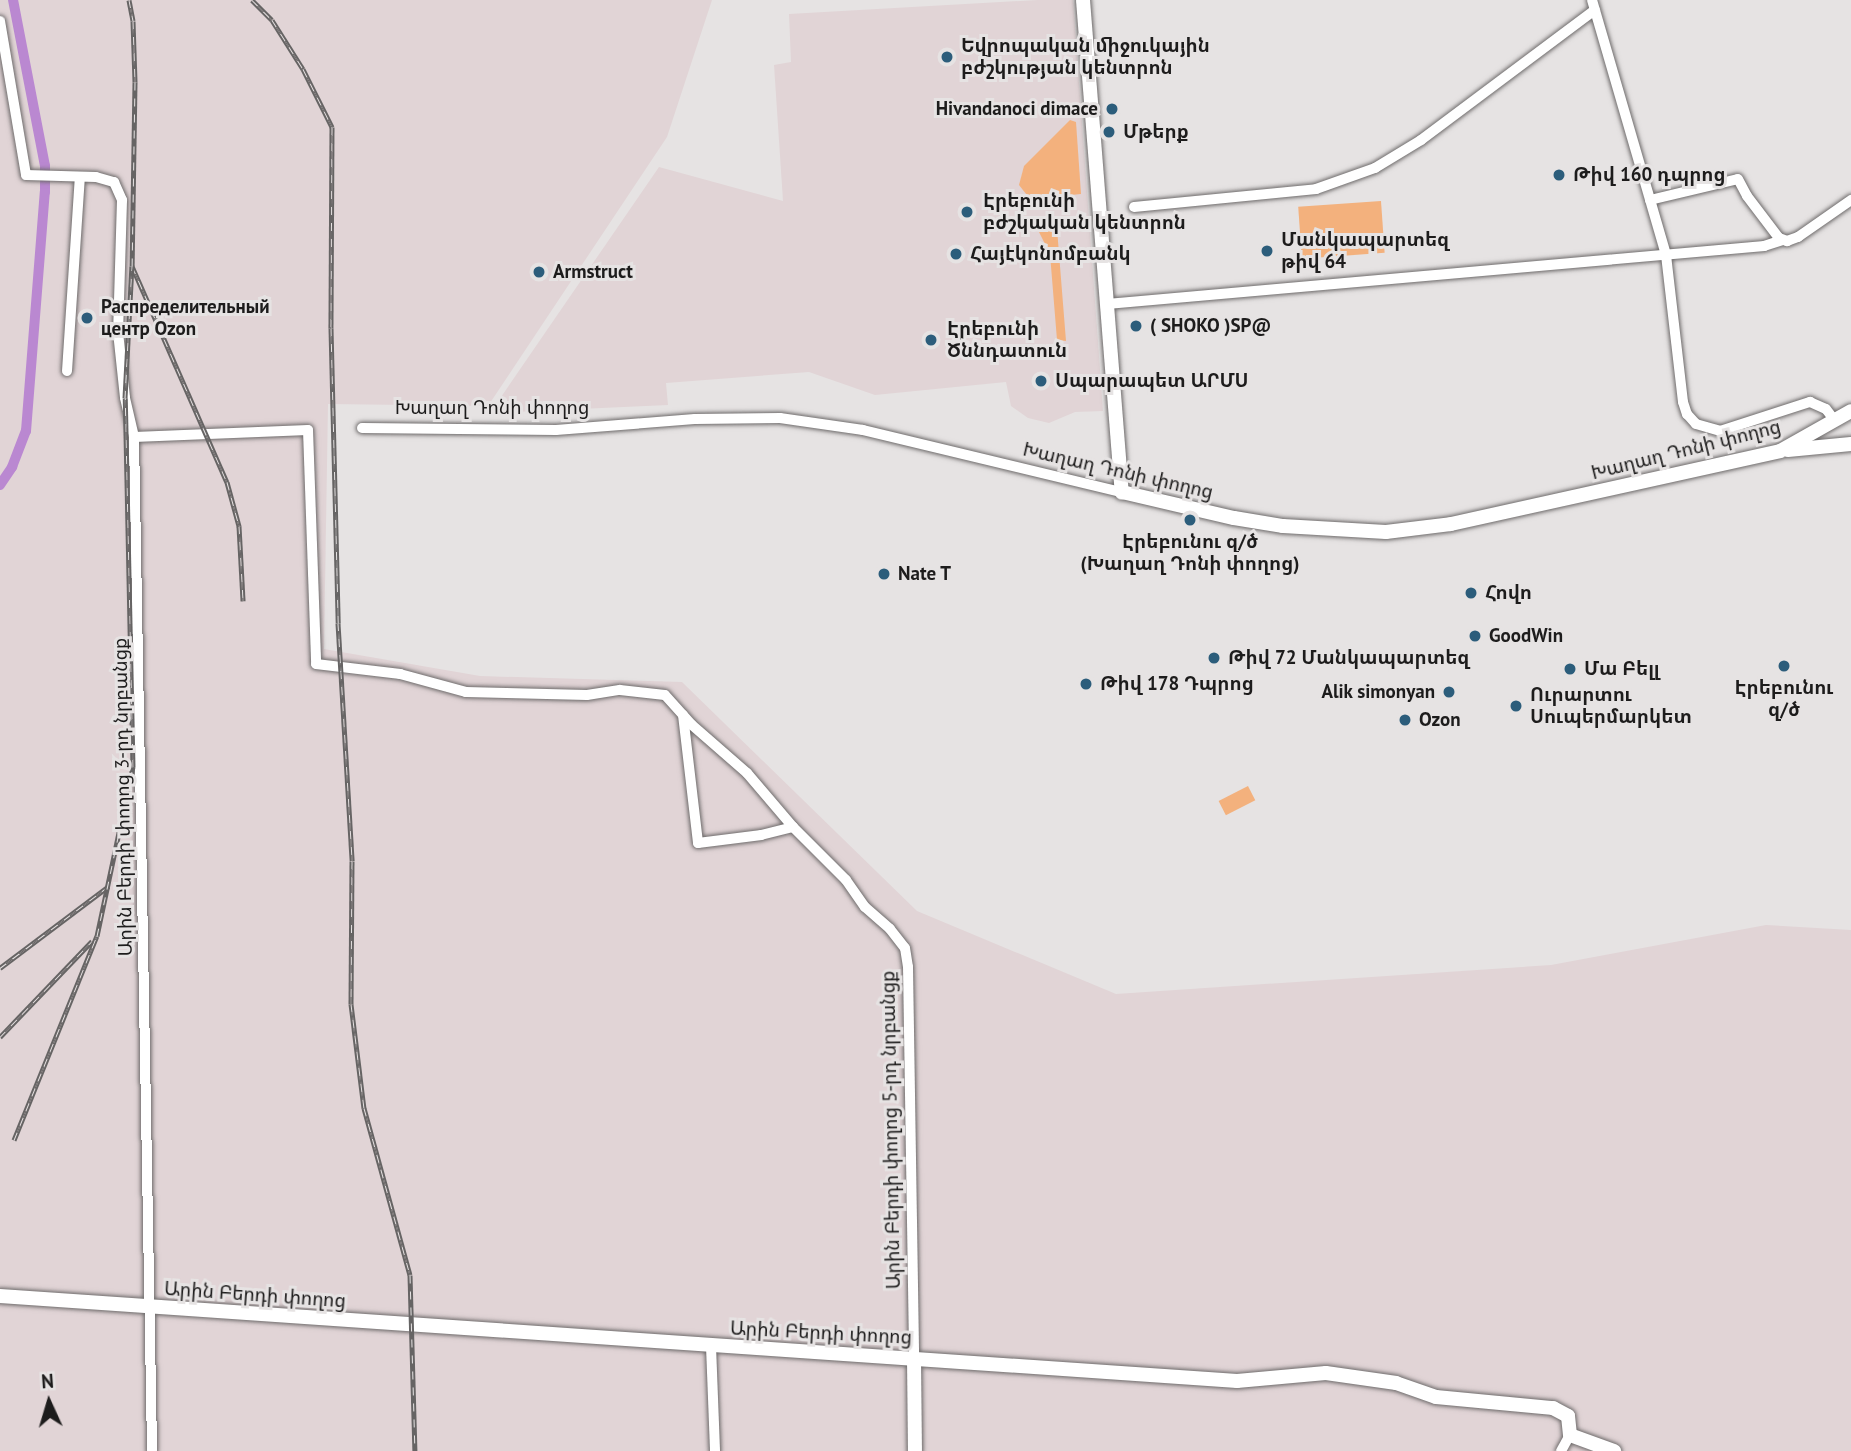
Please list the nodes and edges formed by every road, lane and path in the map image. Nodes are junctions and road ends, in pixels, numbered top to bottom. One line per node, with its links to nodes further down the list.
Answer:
1 (1083, 0): 10 (street)
2 (1594, 5): 5 (street); 7 (street)
3 (0, 21): 4 (street, Արին Բերդի փողոց 3-րդ նրբանցք)
4 (80, 177): 11 (street); 15 (street, Արին Բերդի փողոց 3-րդ նրբանցք)
5 (1650, 200): 8 (street); 9 (street)
6 (1851, 200): 8 (street)
7 (1134, 207)
8 (1782, 240): 9 (street)
9 (1666, 255): 10 (street); 13 (street)
10 (1107, 304): 18 (street)
11 (67, 371)
12 (1851, 411): 13 (street, Խաղաղ Դոնի փողոց)
13 (1835, 421): 17 (street, Խաղաղ Դոնի փողոց)
14 (362, 428): 18 (street, Խաղաղ Դոնի փողոց)
15 (134, 437): 19 (street, Արին Բերդի փողոց 5-րդ նրբանցք); 22 (street, Արին Բերդի փողոց 3-րդ նրբանցք)
16 (1851, 444): 17 (street)
17 (1780, 451): 18 (street, Խաղաղ Դոնի փողոց)
18 (1122, 492)
19 (683, 715): 20 (street, Արին Բերդի փողոց 5-րդ նրբանցք); 20 (street)
20 (793, 827): 24 (street, Արին Բերդի փողոց 5-րդ նրբանցք)
21 (0, 1296): 22 (street, Արին Բերդի փողոց)
22 (148, 1306): 23 (street, Արին Բերդի փողոց); 26 (street, Արին Բերդի փողոց 3-րդ նրբանցք)
23 (711, 1346): 24 (street, Արին Բերդի փողոց); 27 (street)
24 (914, 1358): 25 (street, Արին Բերդի փողոց); 28 (street, Արին Բերդի փողոց 5-րդ նրբանցք)
25 (1570, 1435): 29 (street); 30 (street)
26 (152, 1451)
27 (715, 1451)
28 (915, 1451)
29 (1561, 1451)
30 (1614, 1451)

